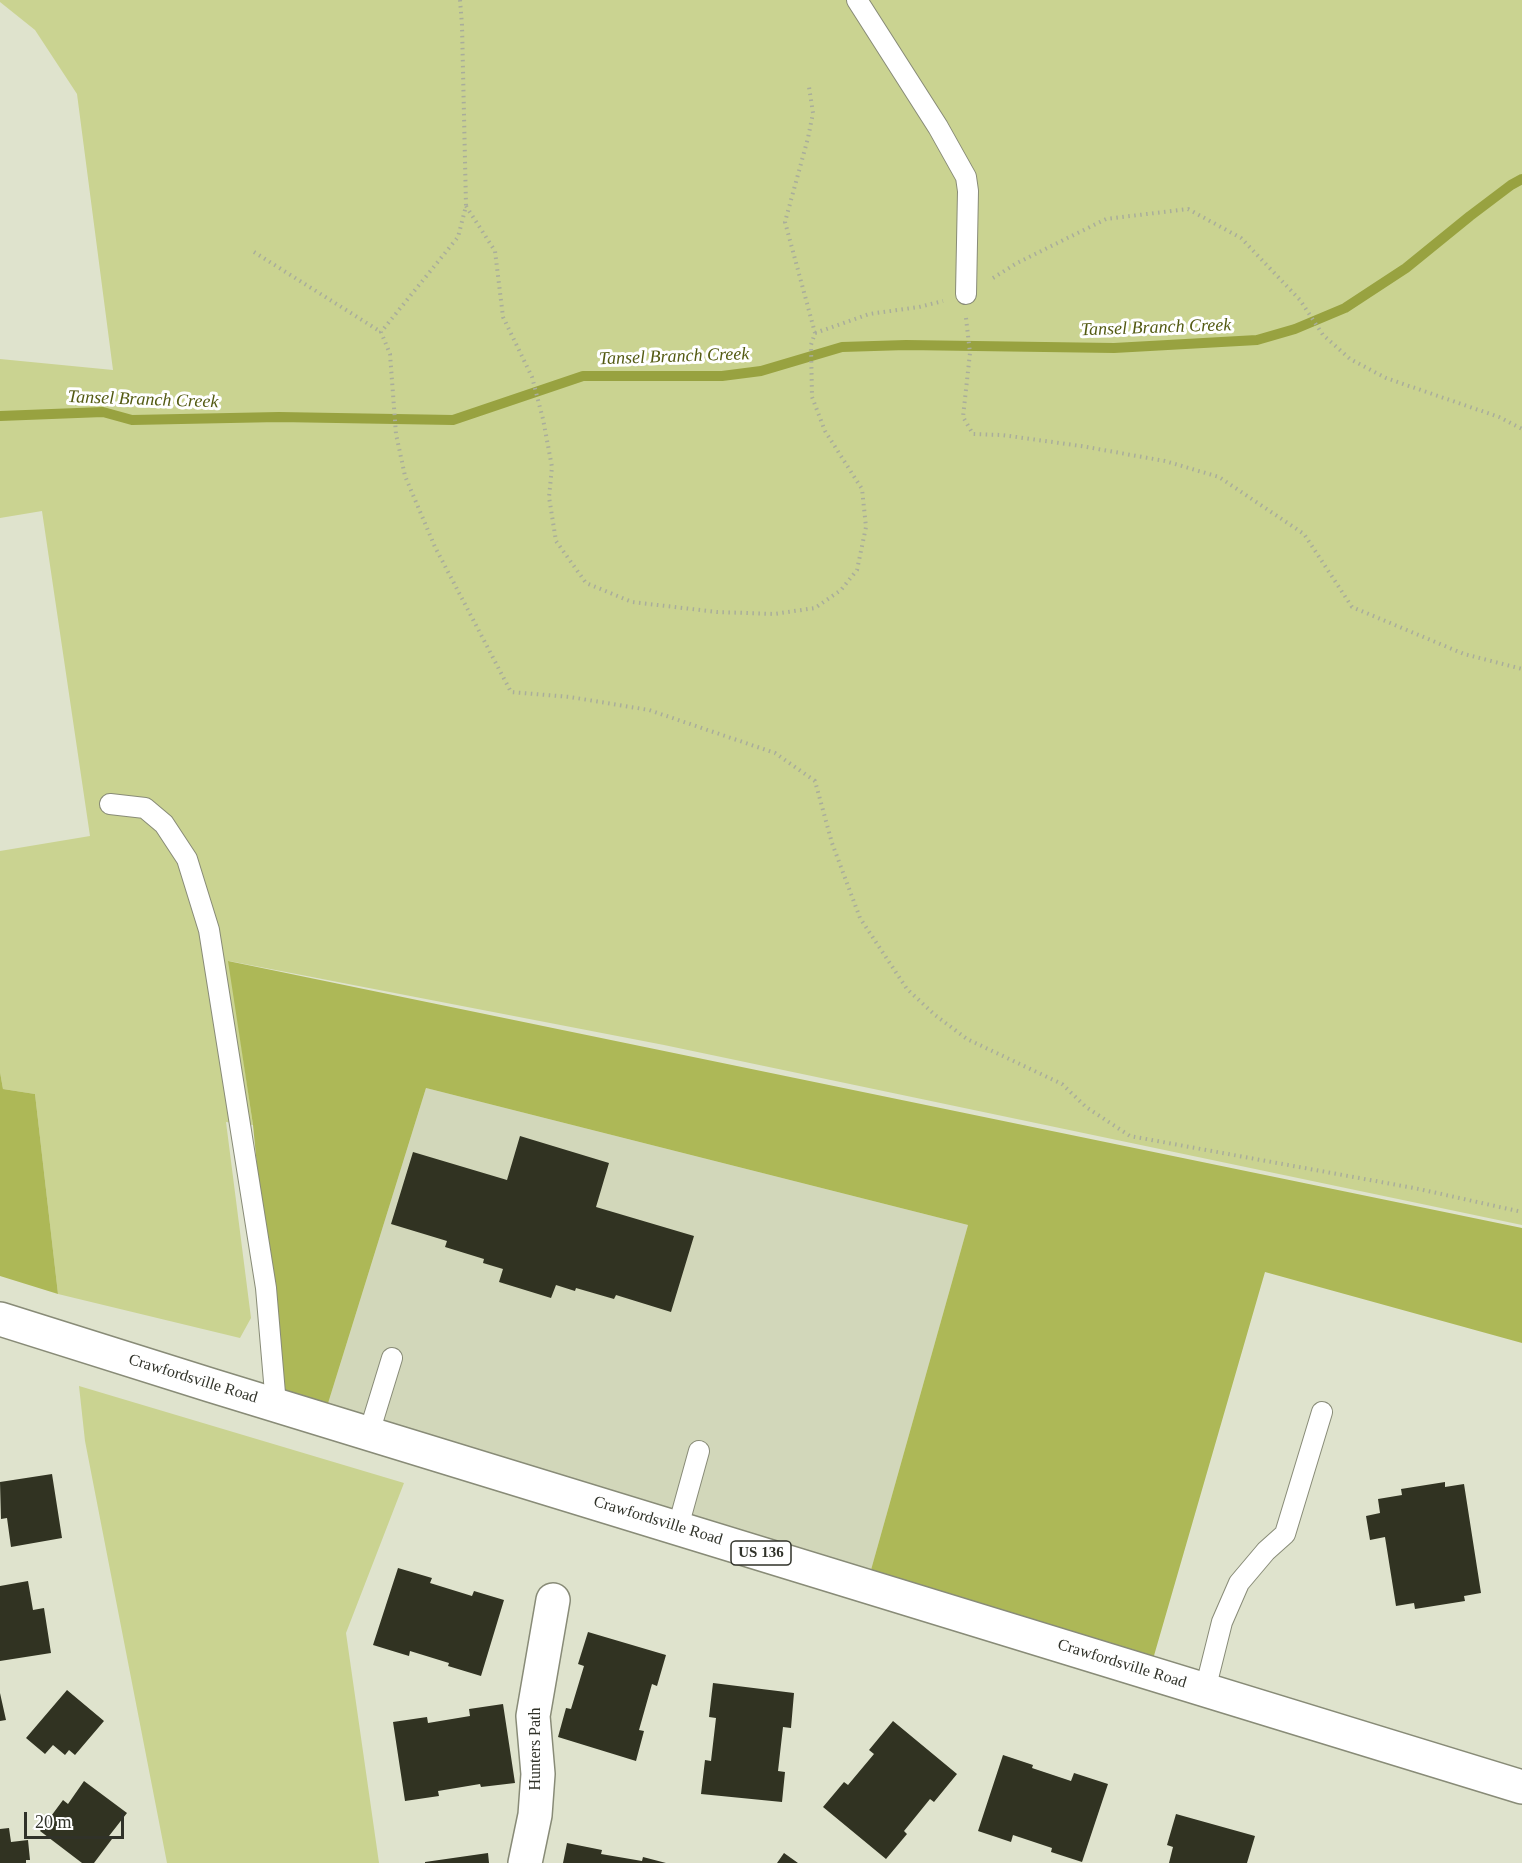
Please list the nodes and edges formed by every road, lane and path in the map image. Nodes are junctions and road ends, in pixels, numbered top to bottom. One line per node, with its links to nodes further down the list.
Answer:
1 (459, 0): 4 (path)
2 (857, 0): 6 (lane)
3 (809, 87): 8 (path)
4 (466, 206): 7 (path); 8 (path)
5 (254, 252): 7 (path)
6 (966, 294): 8 (path); 9 (path); 10 (path)
7 (381, 332): 12 (path)
8 (815, 333)
9 (1522, 429)
10 (1522, 669)
11 (110, 804): 15 (lane)
12 (1522, 1212)
13 (0, 1319): 15 (main road, Crawfordsville Road / US 136)
14 (392, 1358): 17 (lane)
15 (276, 1405): 17 (main road, Crawfordsville Road / US 136)
16 (1322, 1412): 21 (lane)
17 (369, 1433): 19 (main road, Crawfordsville Road / US 136)
18 (699, 1451): 19 (lane)
19 (678, 1527): 21 (main road, Crawfordsville Road / US 136)
20 (553, 1600): 23 (main road, Hunters Path)
21 (1204, 1690): 22 (main road, Crawfordsville Road / US 136)
22 (1522, 1787)
23 (525, 1863)

